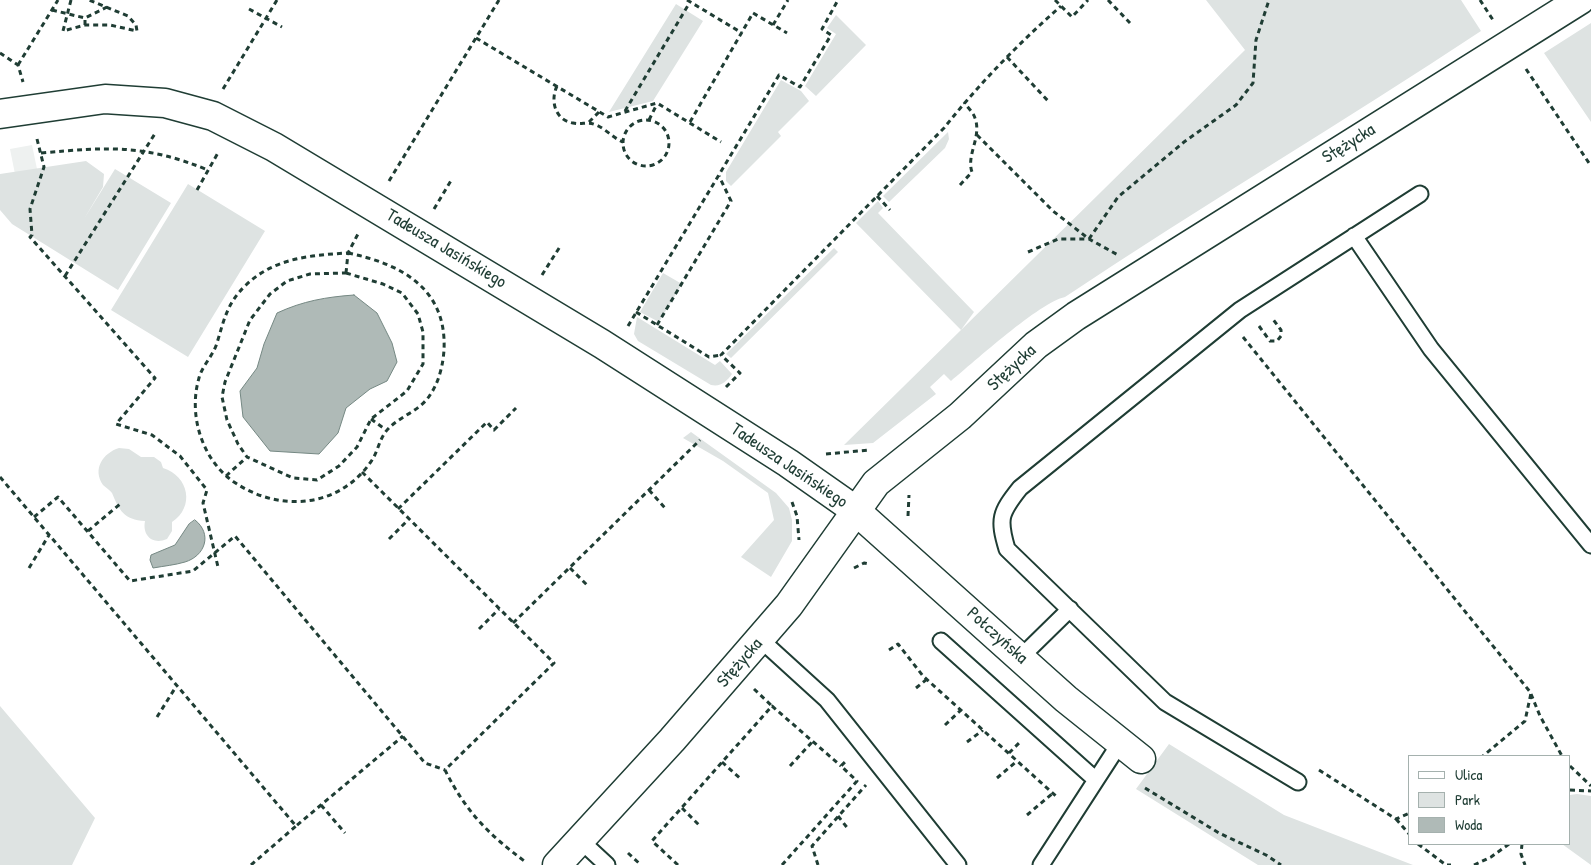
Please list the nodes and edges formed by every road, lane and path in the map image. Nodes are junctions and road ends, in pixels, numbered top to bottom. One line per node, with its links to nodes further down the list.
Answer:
1 (58, 0): 17 (path)
2 (71, 0): 18 (path)
3 (90, 0): 15 (path)
4 (277, 0): 20 (path)
5 (499, 0): 27 (path)
6 (788, 0): 23 (path)
7 (838, 0): 52 (path)
8 (1055, 0): 14 (path)
9 (1088, 0): 14 (path)
10 (1108, 0): 21 (path)
11 (1269, 0): 63 (path)
12 (1580, 0): 28 (street, Stężycka)
13 (689, 1): 25 (path); 39 (path)
14 (1061, 6): 30 (path)
15 (107, 7): 19 (path); 22 (path)
16 (249, 9): 20 (path)
17 (52, 10): 18 (path); 31 (path)
18 (68, 13): 19 (path); 22 (path)
19 (85, 18): 22 (path)
20 (266, 19): 24 (path); 34 (path)
21 (1130, 23)
22 (85, 25)
23 (773, 25): 25 (path); 26 (path)
24 (282, 27)
25 (742, 33): 43 (path)
26 (787, 33)
27 (476, 38): 33 (path); 54 (path)
28 (1508, 44): 50 (path); 89 (street, Stężycka)
29 (0, 54): 31 (path)
30 (1008, 57): 35 (path); 37 (path)
31 (18, 65): 32 (path)
32 (21, 77)
33 (557, 86): 38 (path); 42 (path)
34 (220, 95)
35 (964, 102): 45 (path); 58 (path)
36 (657, 103): 39 (path); 41 (path); 43 (path)
37 (1050, 103)
38 (599, 112): 39 (path); 42 (path)
39 (624, 112)
40 (0, 114): 89 (street, Tadeusza Jasińskiego)
41 (649, 120): 46 (path); 46 (path)
42 (589, 122): 46 (path)
43 (690, 122): 47 (path)
44 (160, 125): 48 (path)
45 (977, 135): 55 (path); 63 (path)
46 (623, 142)
47 (721, 142)
48 (144, 150): 49 (path); 56 (path); 69 (path)
49 (40, 153)
50 (1591, 166)
51 (44, 167): 69 (path)
52 (719, 176): 71 (path); 72 (path)
53 (452, 180): 59 (path)
54 (388, 182)
55 (960, 185)
56 (197, 190)
57 (1420, 194): 62 (lane)
58 (877, 196): 60 (path); 75 (path)
59 (433, 210)
60 (890, 210)
61 (363, 225): 66 (path)
62 (1354, 236): 95 (lane); 102 (lane)
63 (1089, 239): 65 (path); 67 (path)
64 (561, 245): 70 (path)
65 (1028, 252)
66 (348, 253): 68 (path); 79 (path); 83 (path)
67 (1121, 257)
68 (346, 273): 78 (path); 81 (path)
69 (65, 276): 96 (path)
70 (542, 276)
71 (636, 312): 72 (path); 73 (path)
72 (657, 325): 75 (path)
73 (628, 332)
74 (1234, 342): 113 (path)
75 (721, 355): 76 (path)
76 (724, 390)
77 (516, 408): 87 (path)
78 (371, 419): 79 (path); 81 (path)
79 (386, 430): 82 (path)
80 (704, 436): 85 (path)
81 (247, 457): 83 (path)
82 (362, 472): 83 (path); 87 (path)
83 (226, 476)
84 (0, 477): 90 (path)
85 (649, 490): 88 (path); 99 (path)
86 (120, 504): 92 (path)
87 (398, 509): 91 (path)
88 (666, 509)
89 (855, 510): 105 (street, Stężycka); 108 (street, Połczyńska)
90 (34, 516): 92 (path); 93 (path)
91 (408, 519): 94 (path); 101 (path)
92 (88, 531): 96 (path)
93 (49, 535): 98 (path); 111 (path)
94 (389, 539)
95 (1591, 545)
96 (214, 553): 97 (path); 119 (path)
97 (218, 566)
98 (29, 568)
99 (570, 568): 100 (path); 103 (path)
100 (589, 586)
101 (499, 609): 103 (path); 104 (path)
102 (1070, 609): 108 (lane); 136 (lane)
103 (513, 624): 131 (path)
104 (479, 629)
105 (760, 639): 135 (lane); 153 (street, Stężycka)
106 (941, 641): 134 (lane)
107 (889, 650): 109 (path)
108 (1020, 657): 122 (street, Połczyńska)
109 (927, 679): 112 (path); 115 (path)
110 (749, 684): 114 (path)
111 (177, 685): 116 (path); 148 (path)
112 (916, 688)
113 (1531, 693): 123 (path); 124 (path)
114 (772, 706): 120 (path); 126 (path)
115 (961, 710): 117 (path); 118 (path)
116 (157, 717)
117 (945, 725)
118 (983, 730): 121 (path); 125 (path)
119 (403, 736): 131 (path); 141 (path)
120 (813, 741): 128 (path); 129 (path)
121 (967, 742)
122 (1131, 751): 134 (lane); 168 (path)
123 (1484, 755)
124 (1561, 755)
125 (1018, 761): 132 (path); 140 (path)
126 (722, 762): 133 (path); 142 (path)
127 (848, 763): 129 (path)
128 (790, 766)
129 (841, 766): 164 (path)
130 (1571, 767): 137 (path)
131 (445, 770): 159 (path)
132 (997, 778)
133 (742, 780)
134 (1096, 780): 143 (lane)
135 (891, 781): 145 (path); 166 (lane)
136 (1298, 782): 147 (path)
137 (1591, 786)
138 (1571, 790): 139 (path)
139 (1591, 791)
140 (1053, 793): 143 (path); 146 (path)
141 (321, 805): 148 (path); 152 (path)
142 (682, 808): 149 (path); 163 (path)
143 (1074, 813): 167 (lane)
144 (1408, 815): 147 (path)
145 (838, 816): 150 (path); 165 (path)
146 (1027, 816)
147 (1396, 819): 151 (path)
148 (296, 826): 158 (path)
149 (701, 827)
150 (849, 830)
151 (1408, 833)
152 (345, 834)
153 (580, 840): 160 (street, Stężycka); 161 (lane)
154 (1419, 845): 169 (path)
155 (1508, 845): 170 (path)
156 (1522, 845): 171 (path)
157 (625, 851): 162 (path)
158 (251, 865)
159 (530, 865)
160 (557, 865)
161 (607, 865)
162 (641, 865)
163 (678, 865)
164 (782, 865)
165 (818, 865)
166 (958, 865)
167 (1041, 865)
168 (1281, 865)
169 (1451, 865)
170 (1474, 865)
171 (1525, 865)

